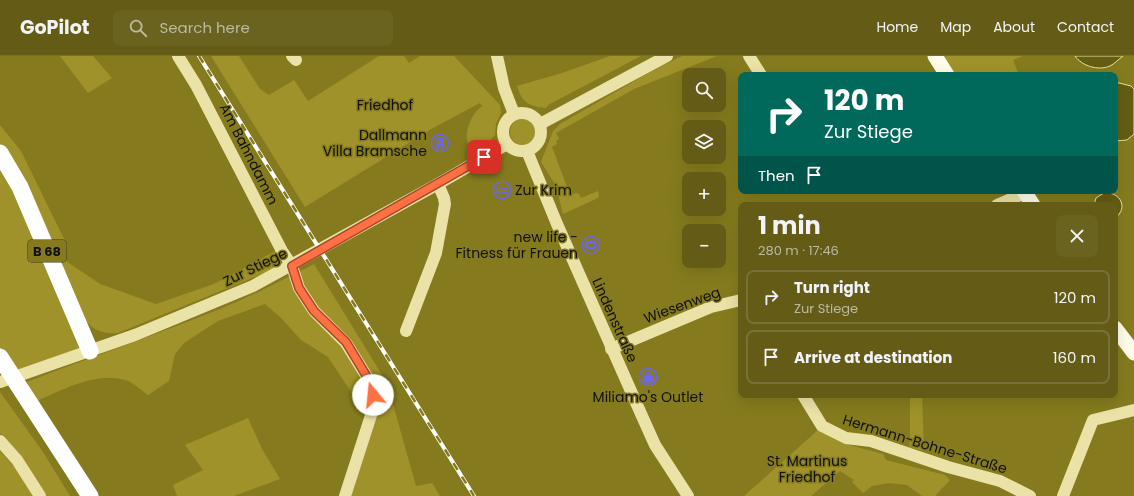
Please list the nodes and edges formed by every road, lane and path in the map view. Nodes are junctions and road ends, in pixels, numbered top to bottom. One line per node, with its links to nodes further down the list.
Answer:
1 (178, 56): 16 (street, Am Bahndamm)
2 (497, 56): 8 (street)
3 (667, 56): 9 (street)
4 (749, 56): 6 (street)
5 (935, 56): 7 (main road)
6 (759, 72)
7 (945, 72)
8 (514, 114): 9 (street); 10 (street)
9 (540, 124): 11 (street)
10 (507, 144): 11 (street); 13 (street, Zur Stiege)
11 (527, 151): 20 (street, Lindenstraße)
12 (0, 153): 21 (highway, B 68)
13 (438, 184): 16 (street, Zur Stiege); 18 (street)
14 (1027, 196): 15 (street)
15 (1007, 202)
16 (292, 266): 21 (street, Zur Stiege); 33 (street, Am Bahndamm)
17 (738, 301): 20 (street, Wiesenweg)
18 (406, 331)
19 (1118, 332): 22 (main road)
20 (611, 349): 34 (street, Lindenstraße)
21 (90, 351): 25 (street, Zur Stiege)
22 (1134, 353)
23 (0, 357): 27 (highway)
24 (0, 375): 27 (highway)
25 (0, 382)
26 (805, 398): 35 (street, Hermann-Bohne-Straße)
27 (26, 405): 31 (highway); 32 (highway)
28 (1134, 410): 36 (street)
29 (0, 441): 30 (street)
30 (40, 496)
31 (78, 496)
32 (90, 496)
33 (345, 496)
34 (688, 496)
35 (1030, 496)
36 (1063, 496)

